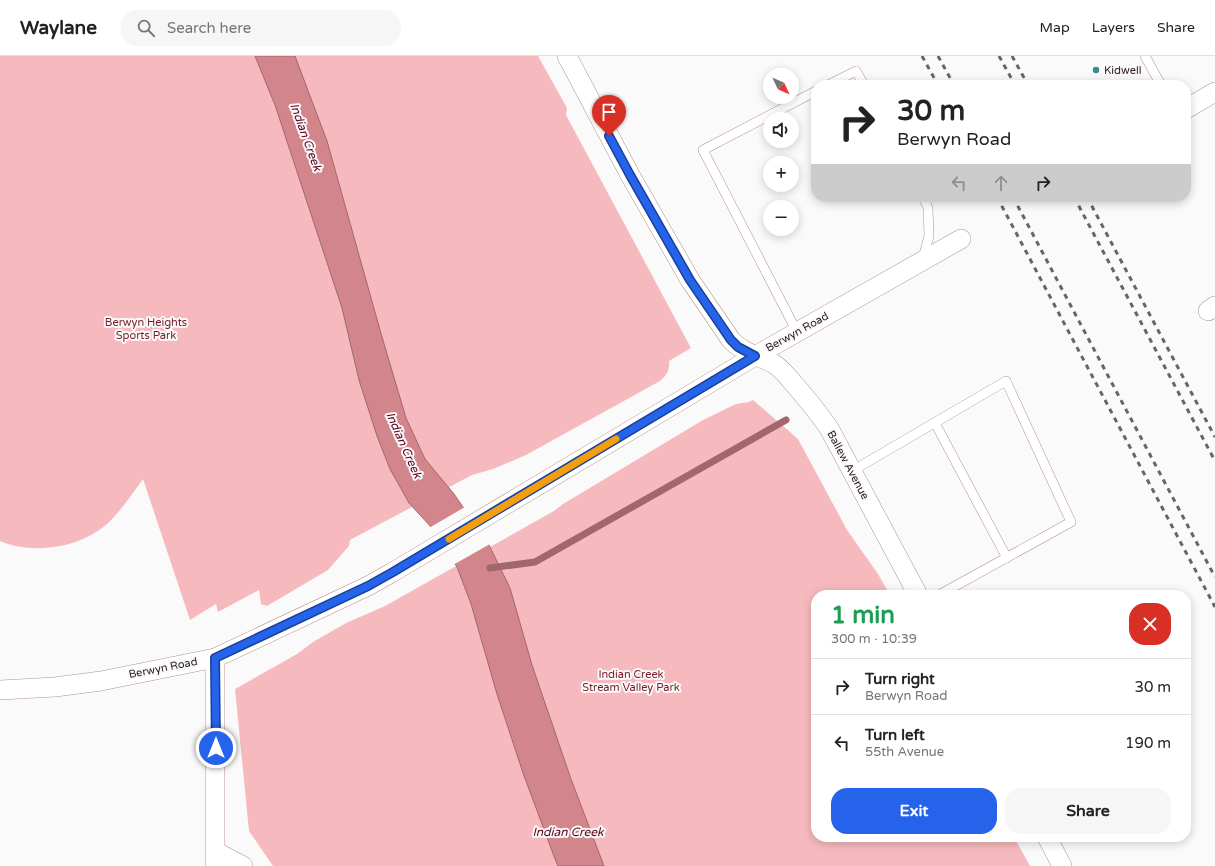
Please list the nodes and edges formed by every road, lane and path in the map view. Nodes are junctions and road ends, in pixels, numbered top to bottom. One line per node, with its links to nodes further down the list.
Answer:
1 (567, 56): 13 (street, Ballew Avenue)
2 (1145, 56): 5 (lane)
3 (837, 80): 4 (lane)
4 (861, 80)
5 (1158, 80)
6 (1215, 92): 8 (street)
7 (811, 94): 12 (lane)
8 (1191, 106)
9 (925, 202): 11 (lane)
10 (961, 239): 11 (street, Berwyn Road)
11 (922, 262): 12 (street, Berwyn Road)
12 (798, 332): 13 (street, Berwyn Road)
13 (755, 356): 15 (street, Ballew Avenue); 19 (street, Berwyn Road)
14 (934, 423): 15 (lane); 16 (lane); 16 (lane)
15 (852, 471): 17 (street, Ballew Avenue)
16 (1007, 558): 18 (lane)
17 (915, 590)
18 (948, 590)
19 (215, 658): 20 (street, Berwyn Road); 22 (street)
20 (0, 690)
21 (1050, 842): 24 (street)
22 (216, 859): 23 (street)
23 (243, 866)
24 (1062, 866)

